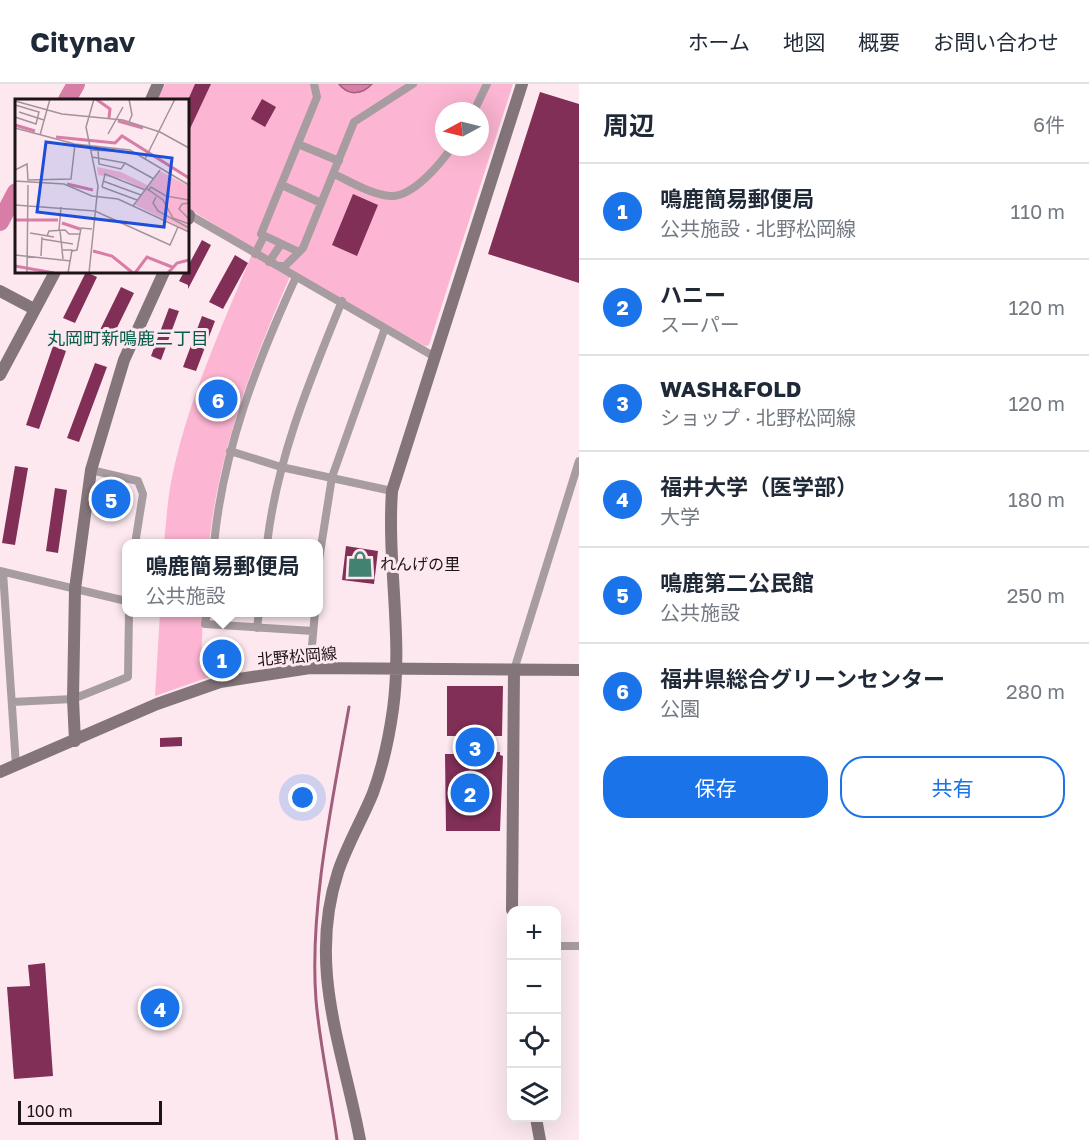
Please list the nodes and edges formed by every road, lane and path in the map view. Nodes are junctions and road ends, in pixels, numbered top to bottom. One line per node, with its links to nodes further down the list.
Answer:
1 (158, 84): 6 (street)
2 (315, 84): 8 (street)
3 (413, 84): 10 (street)
4 (487, 84): 7 (street)
5 (522, 84): 28 (street)
6 (151, 99)
7 (478, 102)
8 (298, 144): 10 (street); 12 (street)
9 (445, 156): 11 (street)
10 (339, 161): 11 (street)
11 (334, 174): 13 (street)
12 (282, 185): 13 (street); 15 (street)
13 (321, 203): 17 (street)
14 (189, 217): 18 (street)
15 (264, 236): 16 (street); 18 (street)
16 (280, 244): 17 (street); 19 (street)
17 (298, 252): 20 (street)
18 (255, 254): 19 (street)
19 (269, 262): 20 (street)
20 (278, 267): 23 (street)
21 (54, 273): 26 (street)
22 (164, 273): 33 (street)
23 (296, 277): 25 (street); 30 (street)
24 (0, 291): 26 (street)
25 (342, 301): 27 (street); 32 (street)
26 (34, 309): 29 (street)
27 (386, 328): 28 (street); 34 (street)
28 (435, 357): 35 (street)
29 (0, 375)
30 (230, 451): 32 (street); 37 (street)
31 (579, 461): 51 (street)
32 (281, 467): 34 (street); 38 (street)
33 (91, 470): 36 (street); 41 (street)
34 (332, 477): 35 (street); 39 (street)
35 (392, 491): 50 (street)
36 (136, 539)
37 (215, 539)
38 (268, 539)
39 (322, 539)
40 (2, 572): 41 (street); 54 (street)
41 (75, 589): 42 (street); 53 (street)
42 (122, 600)
43 (129, 617): 53 (street)
44 (207, 617): 47 (street)
45 (258, 617): 47 (street)
46 (314, 617): 48 (street)
47 (257, 628): 48 (street)
48 (313, 631): 49 (street)
49 (310, 668): 50 (street, 北野松岡線); 55 (street, 北野松岡線)
50 (396, 669): 51 (street, 北野松岡線); 62 (street)
51 (514, 670): 52 (street, 北野松岡線); 58 (street)
52 (579, 670)
53 (72, 699): 54 (street); 55 (street)
54 (12, 702): 56 (street)
55 (75, 741): 56 (street, 北野松岡線)
56 (16, 765): 57 (street, 北野松岡線)
57 (0, 772)
58 (512, 906)
59 (561, 946): 60 (street)
60 (579, 946)
61 (538, 1122): 63 (street)
62 (360, 1140)
63 (540, 1140)

